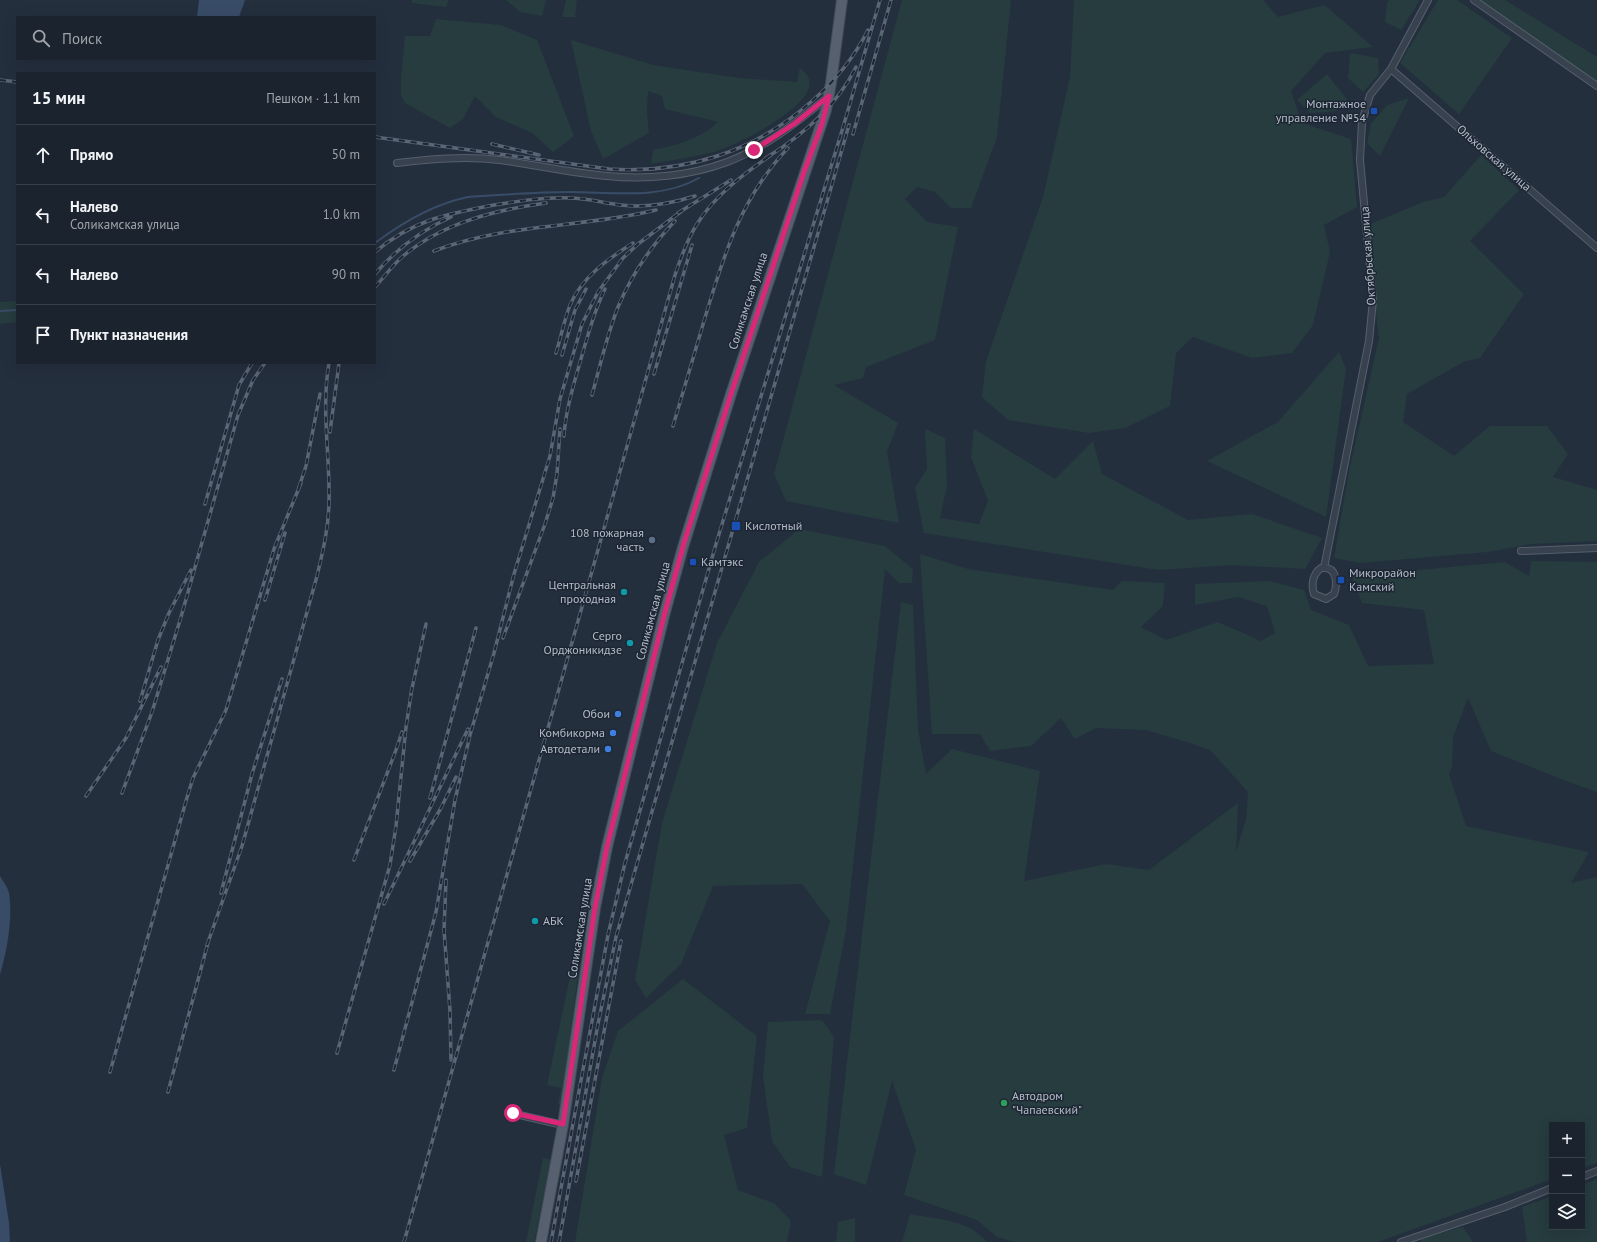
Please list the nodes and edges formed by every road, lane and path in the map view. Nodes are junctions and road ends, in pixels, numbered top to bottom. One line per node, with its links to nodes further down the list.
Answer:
1 (842, 0): 6 (main road, Соликамская улица)
2 (1428, 0): 4 (street, Октябрьская улица)
3 (1474, 0): 5 (street)
4 (1391, 69): 8 (street, Ольховская улица); 11 (street, Октябрьская улица)
5 (1597, 86)
6 (829, 96): 7 (street); 13 (main road, Соликамская улица)
7 (397, 163)
8 (1597, 248)
9 (1597, 548): 10 (street)
10 (1521, 551)
11 (1324, 568): 11 (street)
12 (512, 1113): 13 (street)
13 (563, 1124): 17 (main road, Соликамская улица)
14 (1597, 1171): 15 (street)
15 (1585, 1176)
16 (1549, 1189): 18 (street)
17 (541, 1242)
18 (1401, 1242)

